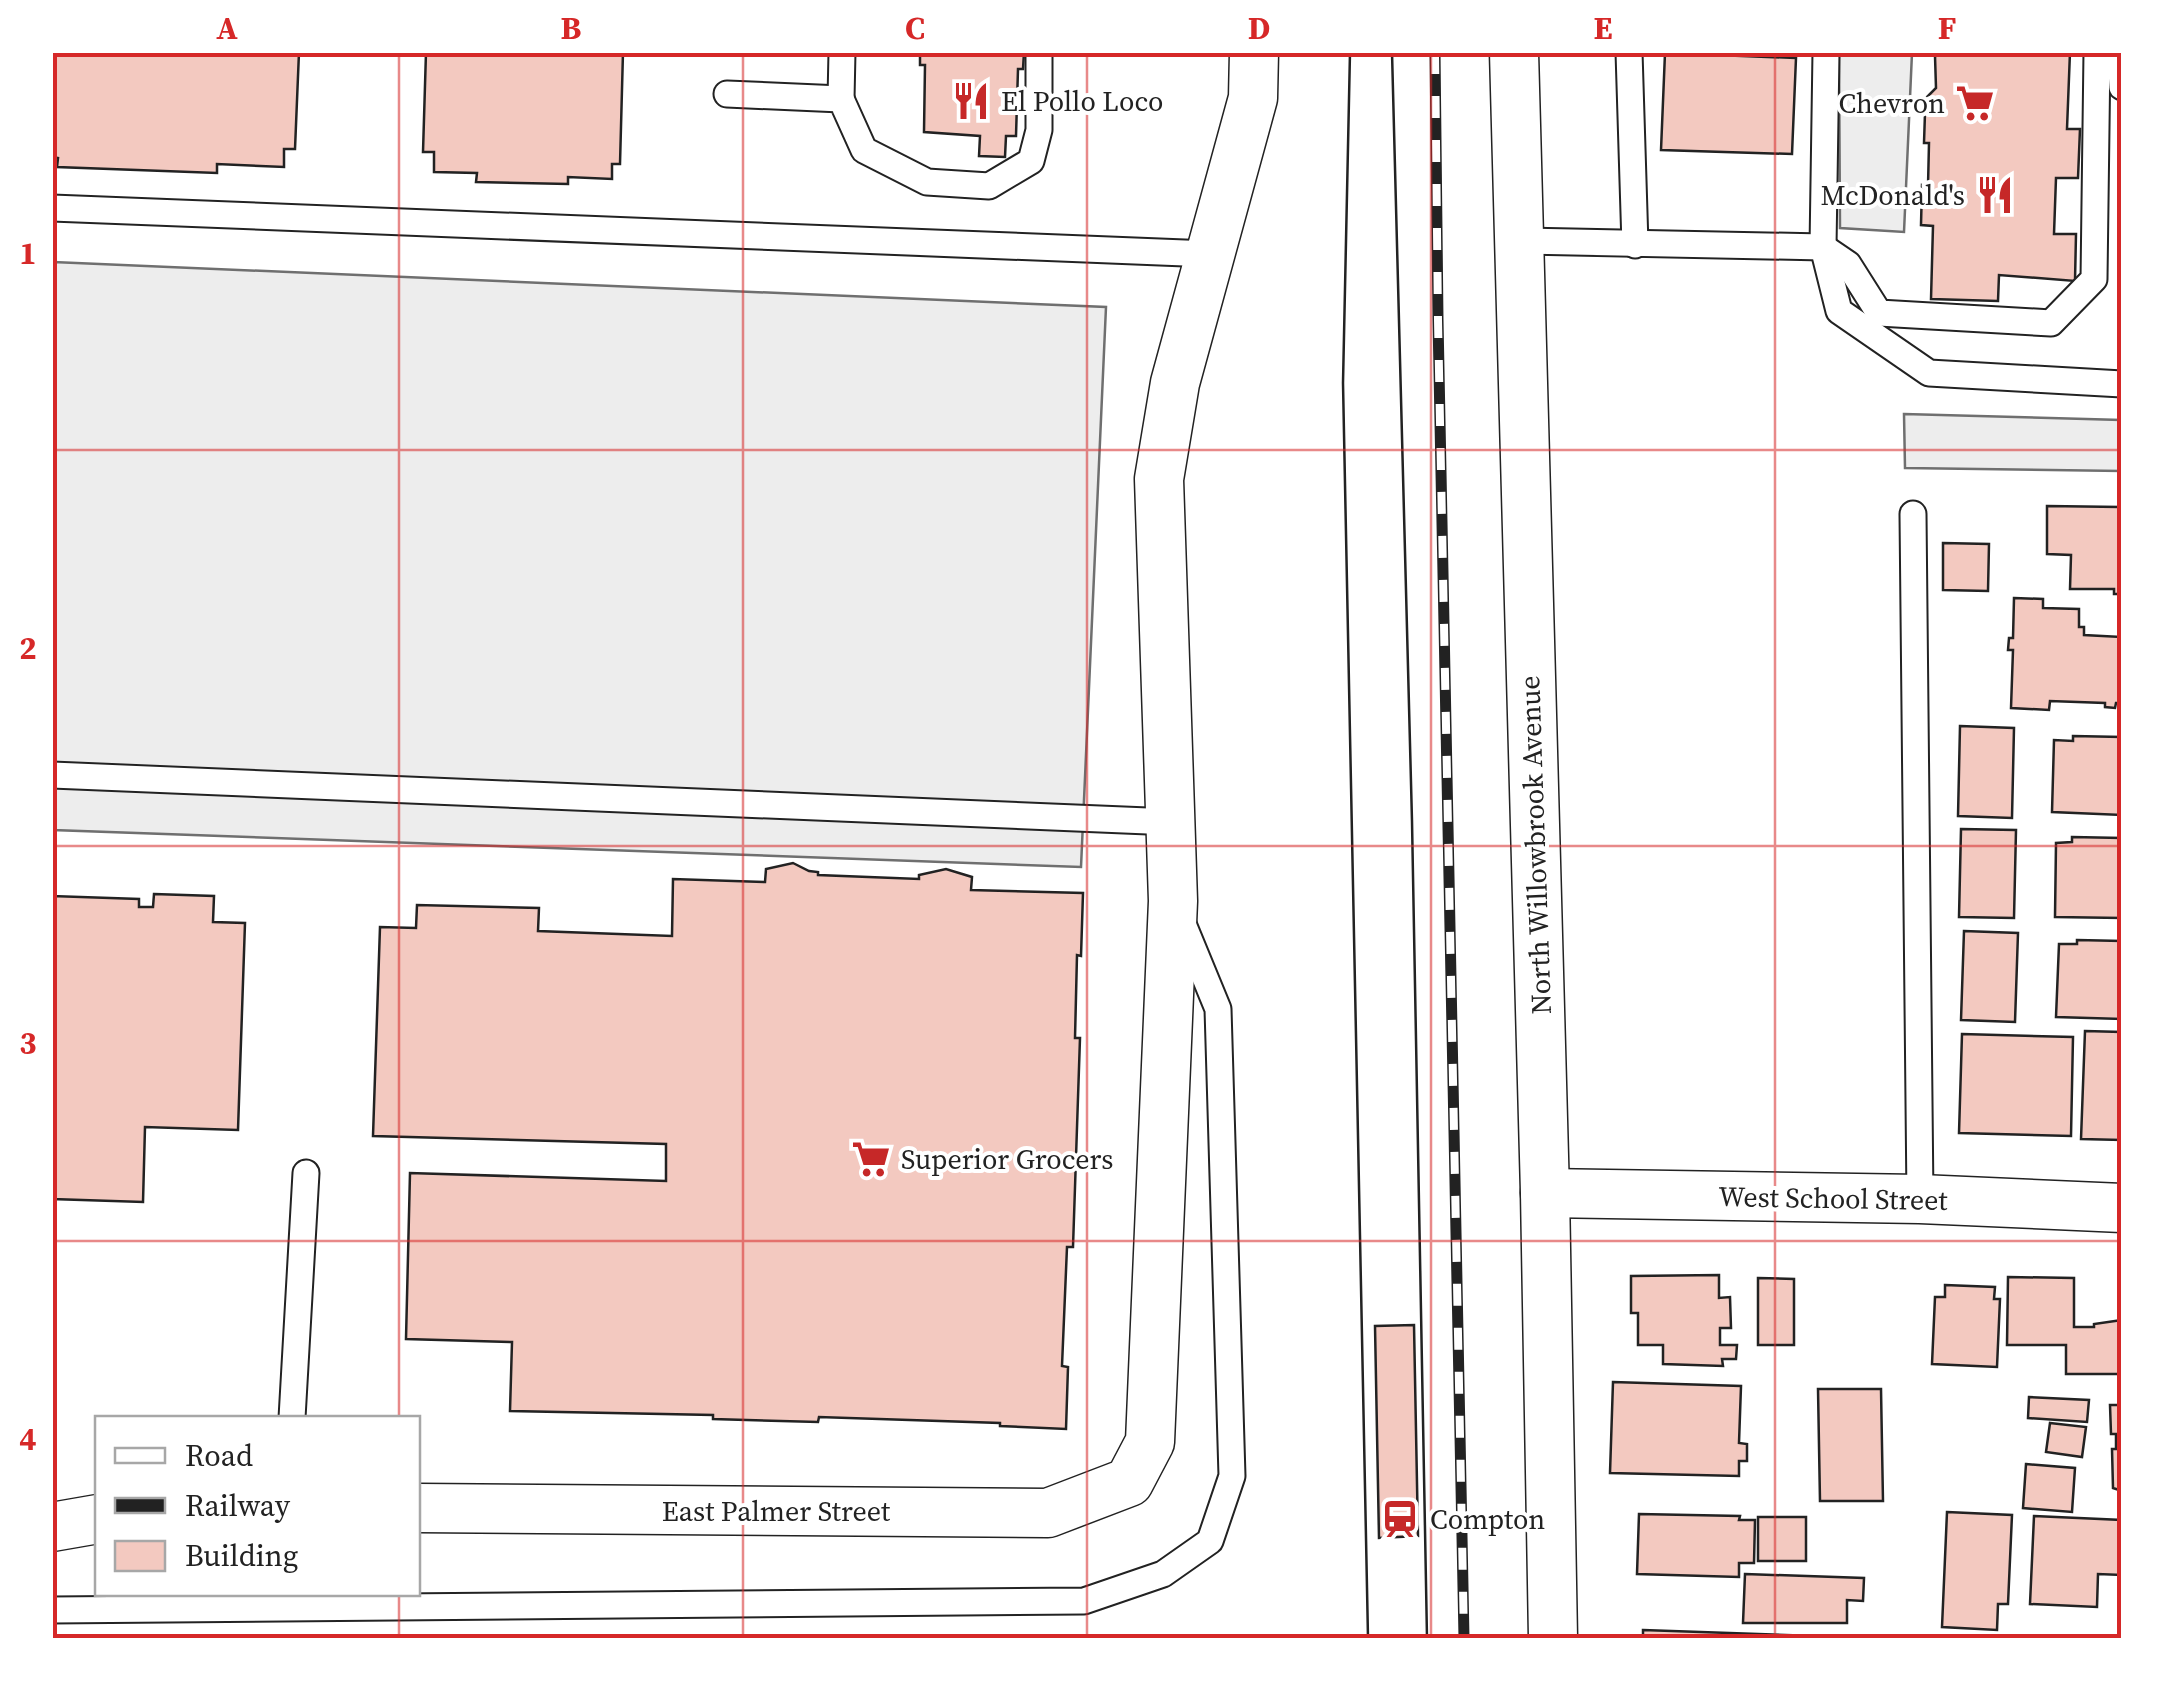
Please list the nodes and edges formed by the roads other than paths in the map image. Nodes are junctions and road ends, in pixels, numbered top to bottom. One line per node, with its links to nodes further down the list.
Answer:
1 (842, 52): 11 (lane)
2 (1039, 52): 11 (lane)
3 (1254, 52): 16 (street)
4 (1514, 52): 13 (street, North Willowbrook Avenue)
5 (1629, 52): 14 (lane)
6 (1826, 52): 15 (lane)
7 (2098, 52): 15 (lane)
8 (2120, 52): 9 (lane)
9 (2122, 87)
10 (727, 94): 11 (lane)
11 (841, 98)
12 (52, 208): 16 (lane)
13 (1518, 241): 14 (lane); 23 (street, North Willowbrook Avenue)
14 (1635, 245): 15 (lane)
15 (1823, 247): 17 (lane)
16 (1210, 254): 20 (street)
17 (2122, 384)
18 (1914, 514): 24 (lane)
19 (52, 774): 20 (lane)
20 (1172, 822): 21 (street)
21 (1173, 901): 27 (street, East Palmer Street); 30 (lane)
22 (306, 1173): 26 (lane)
23 (1545, 1192): 24 (street, West School Street); 31 (street, North Willowbrook Avenue)
24 (1920, 1200): 25 (street, West School Street)
25 (2122, 1208)
26 (292, 1416)
27 (420, 1508)
28 (95, 1519): 29 (street)
29 (52, 1527)
30 (52, 1610)
31 (1553, 1638)

